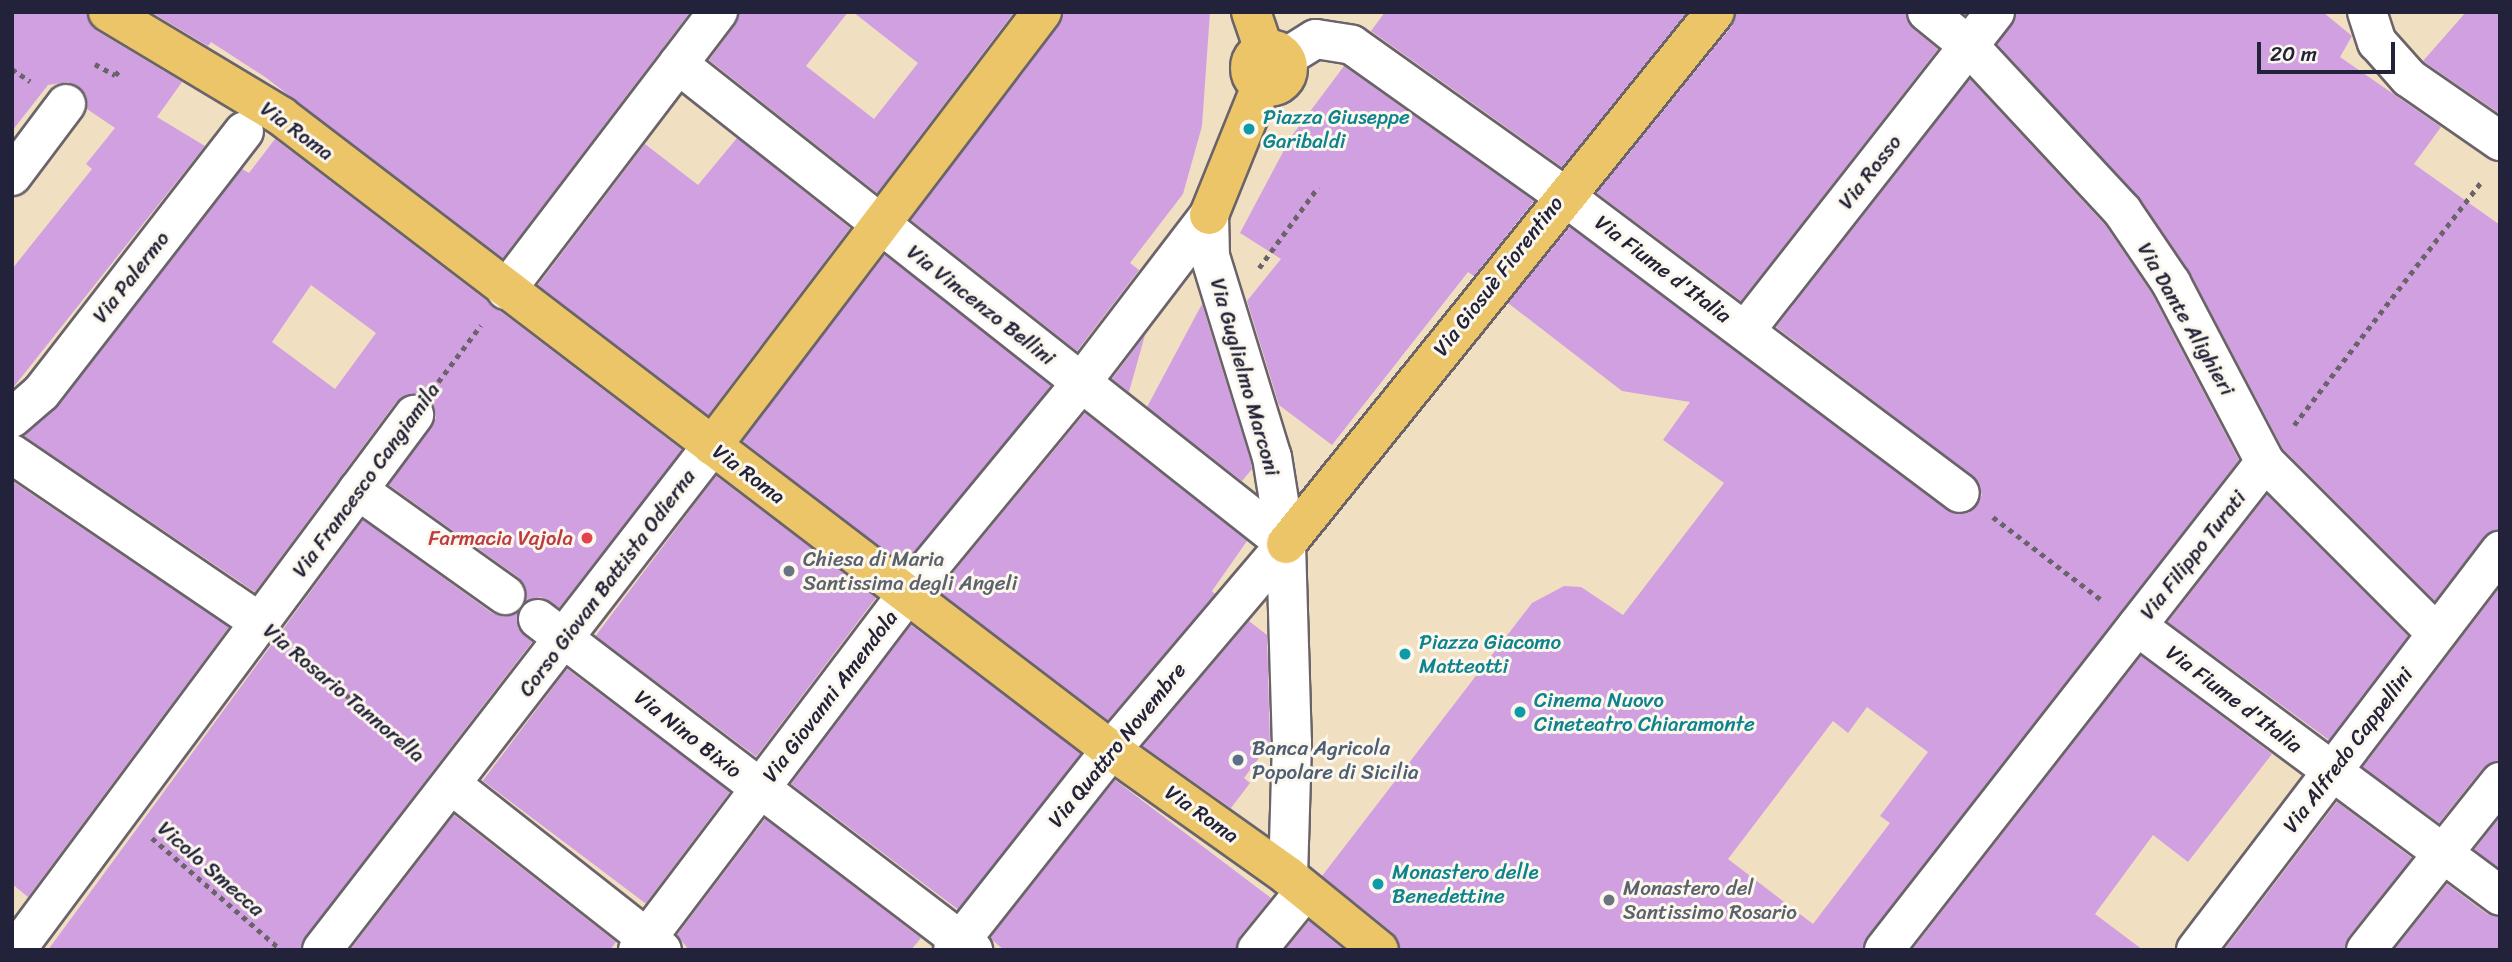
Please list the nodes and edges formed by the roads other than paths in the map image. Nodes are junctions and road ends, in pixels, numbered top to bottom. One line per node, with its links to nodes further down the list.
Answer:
1 (718, 12): 10 (street)
2 (1042, 12): 18 (main road, Corso Giovan Battista Odierna)
3 (1251, 12): 11 (main road)
4 (1714, 12): 16 (main road, Via Giosuè Fiorentino)
5 (1927, 12): 9 (street, Via Dante Alighieri)
6 (1995, 12): 9 (street, Via Rosso)
7 (2367, 12): 14 (street)
8 (117, 17): 19 (main road, Via Roma)
9 (1969, 46): 20 (street, Via Rosso); 26 (street, Via Dante Alighieri)
10 (678, 64): 18 (street, Via Vincenzo Bellini); 19 (street)
11 (1270, 64): 16 (street, Via Fiume d'Italia); 17 (main road)
12 (66, 104): 15 (street)
13 (244, 131): 23 (street, Via Palermo)
14 (2496, 155)
15 (12, 176)
16 (1563, 195): 20 (street, Via Fiume d'Italia); 29 (main road, Via Giosuè Fiorentino)
17 (1209, 215): 21 (street, Via Giovanni Amendola); 29 (street, Via Guglielmo Marconi)
18 (880, 226): 21 (street, Via Vincenzo Bellini); 24 (main road, Corso Giovan Battista Odierna)
19 (506, 290): 24 (main road, Via Roma)
20 (1745, 331): 28 (street, Via Fiume d'Italia)
21 (1080, 384): 29 (street, Via Vincenzo Bellini); 31 (street, Via Giovanni Amendola)
22 (414, 415): 27 (street, Via Francesco Cangiamila)
23 (12, 418)
24 (712, 446): 31 (main road, Via Roma); 35 (street, Corso Giovan Battista Odierna)
25 (12, 454): 33 (street, Via Rosario Tannorella)
26 (2265, 462): 34 (street, Via Filippo Turati); 36 (street, Via Dante Alighieri)
27 (358, 491): 32 (street); 33 (street, Via Francesco Cangiamila)
28 (1960, 493)
29 (1286, 544): 37 (street, Via Quattro Novembre); 43 (street, Via Guglielmo Marconi)
30 (2500, 551): 36 (street, Via Alfredo Cappellini)
31 (908, 593): 37 (main road, Via Roma); 41 (street, Via Giovanni Amendola)
32 (505, 595)
33 (261, 623): 47 (street, Via Francesco Cangiamila)
34 (2137, 626): 38 (street, Via Fiume d'Italia); 51 (street, Via Filippo Turati)
35 (552, 629): 40 (street, Corso Giovan Battista Odierna); 41 (street, Via Nino Bixio)
36 (2436, 633): 38 (street, Via Alfredo Cappellini)
37 (1111, 750): 43 (main road, Via Roma); 46 (street, Via Quattro Novembre)
38 (2333, 772): 42 (street, Via Fiume d'Italia); 52 (street, Via Alfredo Cappellini)
39 (2500, 782): 42 (street)
40 (452, 785): 45 (street); 48 (street, Corso Giovan Battista Odierna)
41 (760, 789): 45 (street, Via Giovanni Amendola); 46 (street, Via Nino Bixio)
42 (2444, 855): 44 (street, Via Fiume d'Italia); 53 (street)
43 (1297, 883): 49 (street); 50 (main road, Via Roma)
44 (2500, 897)
45 (649, 946)
46 (962, 947)
47 (18, 949)
48 (322, 950)
49 (1257, 950)
50 (1379, 950)
51 (1884, 950)
52 (2196, 950)
53 (2366, 950)

